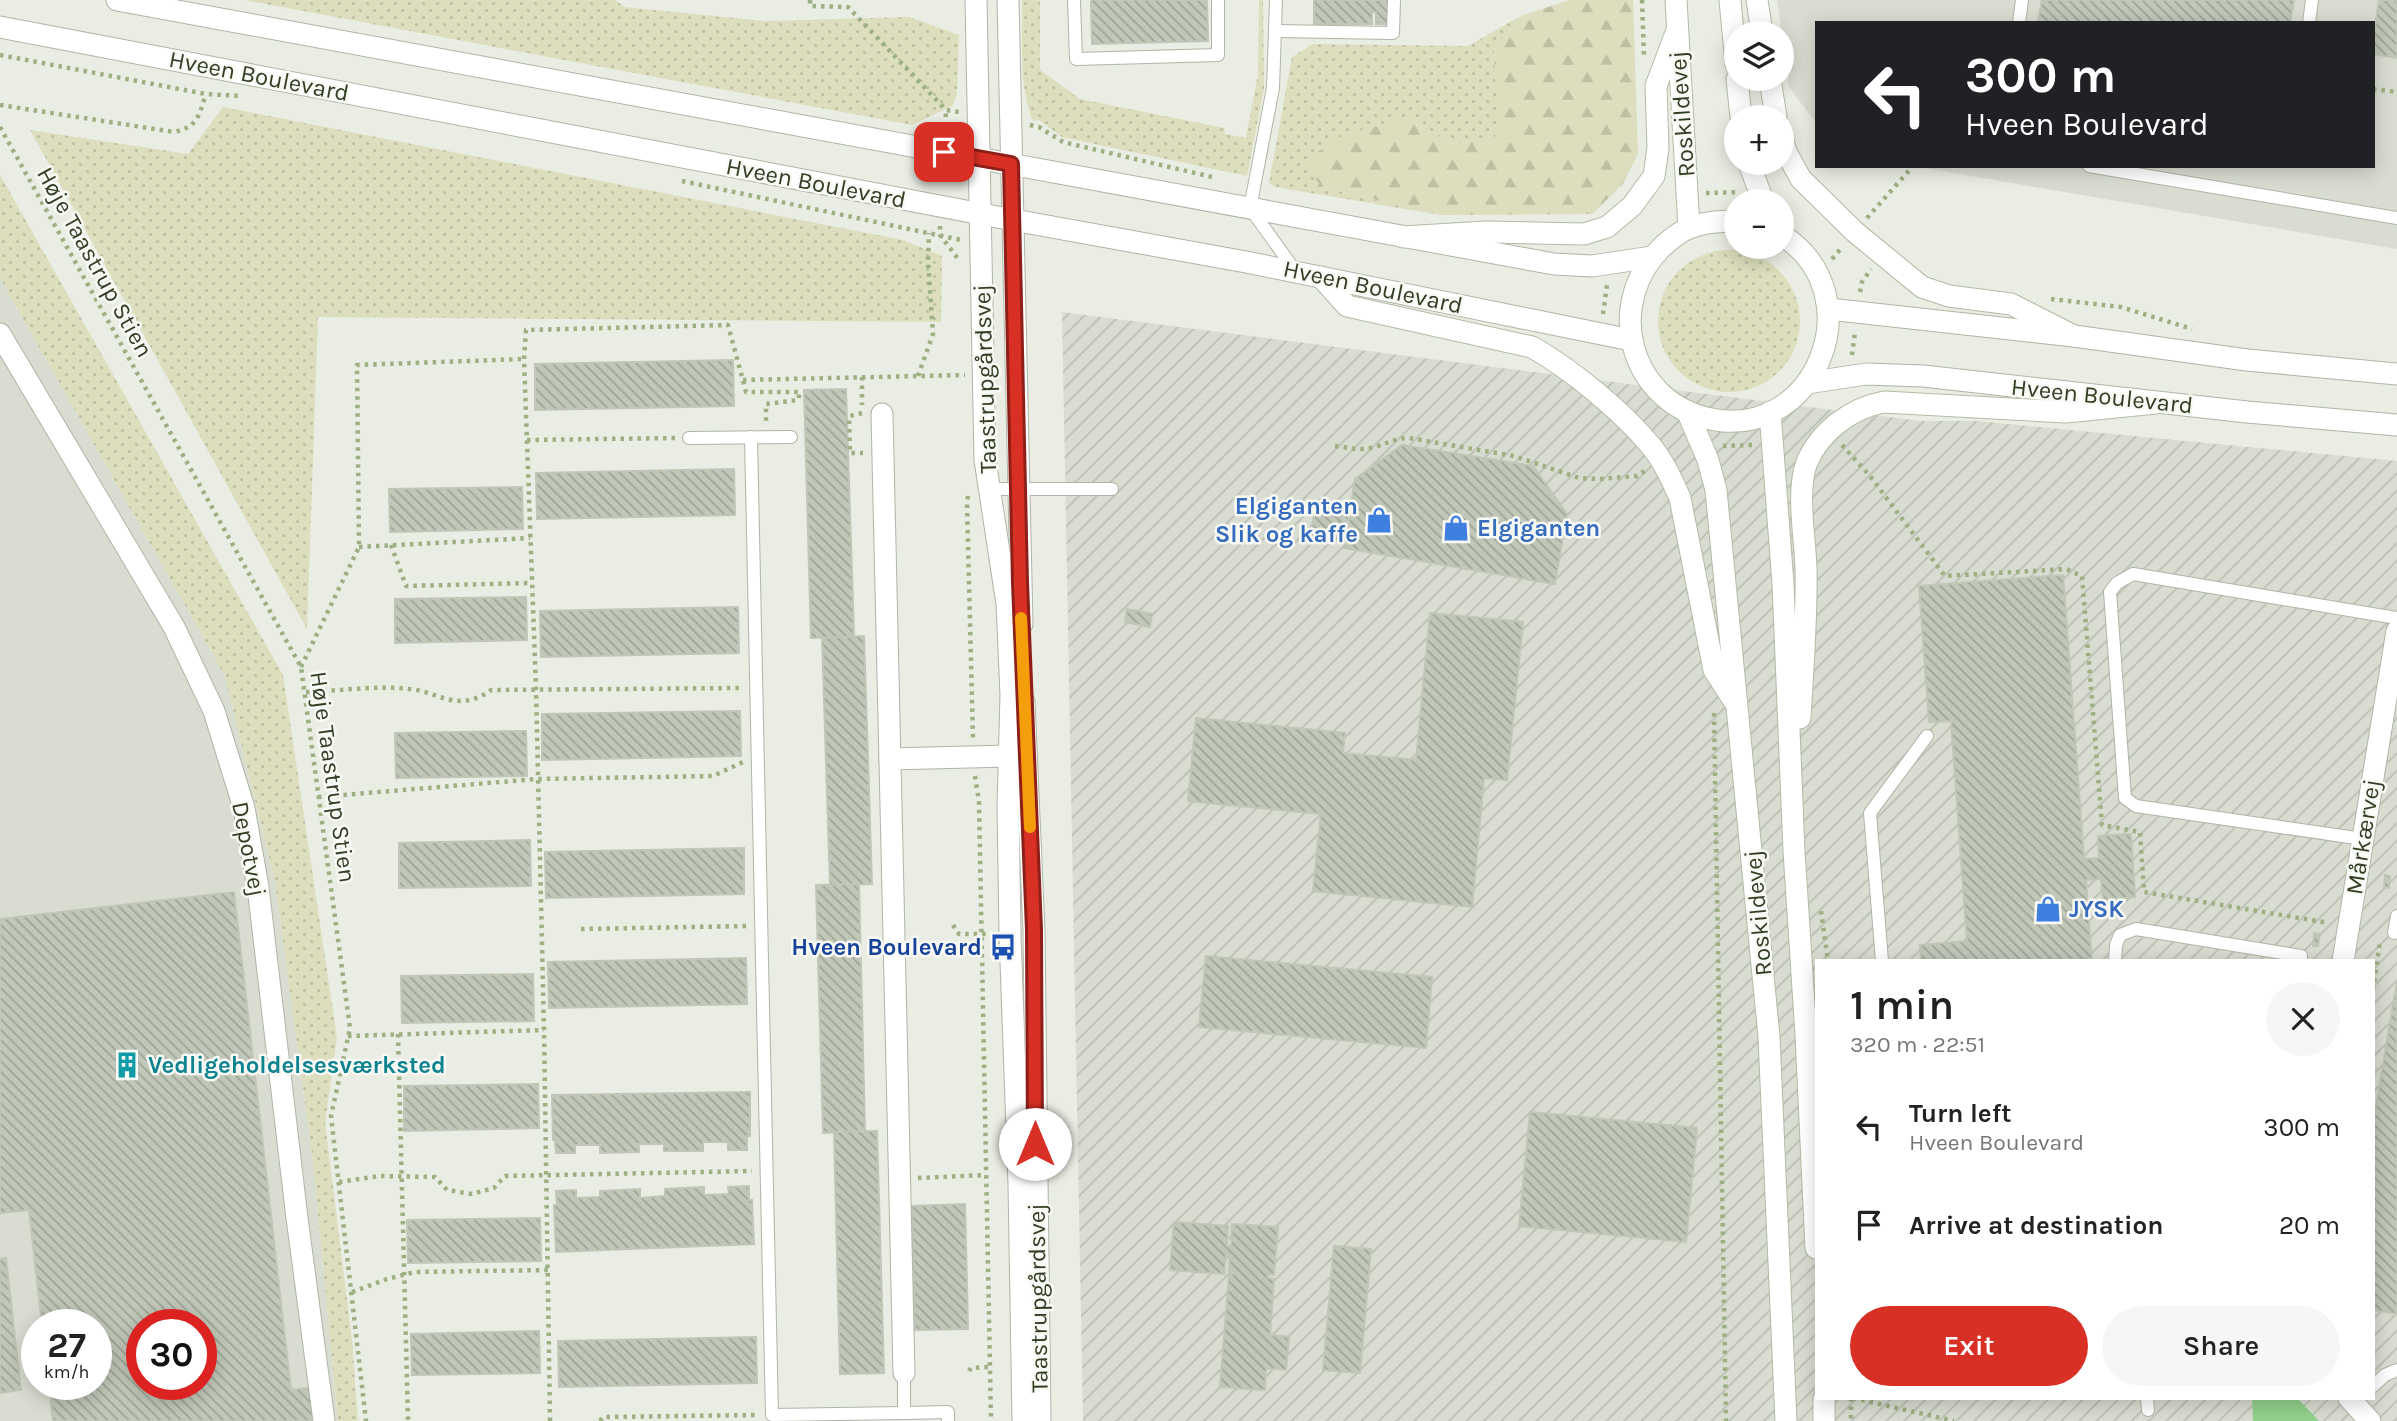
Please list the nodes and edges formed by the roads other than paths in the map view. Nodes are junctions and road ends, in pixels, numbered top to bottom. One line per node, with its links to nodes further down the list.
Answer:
1 (117, 0): 20 (street, Hveen Boulevard)
2 (976, 0): 20 (street, Taastrupgårdsvej)
3 (1007, 0): 21 (street, Taastrupgårdsvej)
4 (1074, 0): 5 (lane)
5 (1218, 0)
6 (1276, 0): 19 (lane)
7 (1394, 0): 19 (lane)
8 (1676, 0): 18 (street, Roskildevej)
9 (1730, 0): 13 (street)
10 (1757, 0): 14 (street)
11 (2022, 0): 15 (lane)
12 (2312, 0): 16 (lane)
13 (1732, 21)
14 (1760, 21)
15 (2019, 21)
16 (2309, 21)
17 (0, 27): 25 (street, Hveen Boulevard)
18 (1677, 30): 29 (street, Roskildevej); 30 (street)
19 (1277, 31): 24 (lane)
20 (979, 159): 21 (street, Hveen Boulevard); 25 (street, Taastrupgårdsvej)
21 (1011, 164): 24 (street, Hveen Boulevard); 27 (street, Taastrupgårdsvej)
22 (1794, 166): 37 (street)
23 (2102, 168): 26 (lane)
24 (1252, 198): 30 (street, Hveen Boulevard); 33 (lane)
25 (979, 214): 27 (street, Hveen Boulevard); 51 (street, Taastrupgårdsvej)
26 (2397, 218)
27 (1013, 220): 33 (street, Hveen Boulevard); 49 (street, Taastrupgårdsvej)
28 (1724, 221): 29 (street)
29 (1689, 228): 32 (street)
30 (1403, 237): 32 (street, Hveen Boulevard)
31 (1794, 245): 35 (street)
32 (1652, 257): 38 (street)
33 (1296, 272): 34 (street, Hveen Boulevard)
34 (1321, 278): 38 (street, Hveen Boulevard); 54 (street)
35 (1829, 309): 37 (street); 40 (street)
36 (0, 334): 73 (street, Depotvej)
37 (2074, 337): 39 (street)
38 (1631, 340): 42 (street)
39 (2397, 374)
40 (1807, 383): 41 (street, Hveen Boulevard); 43 (street)
41 (2157, 402): 45 (street, Hveen Boulevard); 59 (street)
42 (1688, 411): 43 (street); 54 (street, Roskildevej)
43 (1770, 412): 59 (street, Roskildevej)
44 (882, 414): 57 (street)
45 (2397, 425)
46 (751, 437): 47 (lane); 48 (lane); 72 (lane)
47 (791, 437)
48 (689, 438)
49 (1018, 489): 50 (lane); 51 (lane); 76 (street, Taastrupgårdsvej)
50 (1112, 489)
51 (980, 490): 56 (street, Taastrupgårdsvej)
52 (2397, 618): 58 (lane)
53 (2397, 631): 58 (street, Mårkærvej)
54 (1737, 706): 77 (street, Roskildevej)
55 (1927, 736): 62 (lane)
56 (1009, 756): 57 (street); 75 (street, Taastrupgårdsvej)
57 (890, 759): 68 (street)
58 (2363, 839): 65 (street, Mårkærvej)
59 (1794, 851): 66 (street, Roskildevej)
60 (2397, 916): 61 (lane)
61 (2394, 933)
62 (1882, 959)
63 (2115, 959): 64 (lane)
64 (2301, 959)
65 (2343, 959)
66 (1815, 1227)
67 (2397, 1370): 69 (lane)
68 (904, 1373): 72 (lane)
69 (2375, 1384)
70 (1824, 1400): 78 (street)
71 (2354, 1400): 79 (street)
72 (904, 1413): 74 (lane)
73 (324, 1421)
74 (948, 1421)
75 (1023, 1421)
76 (1040, 1421)
77 (1786, 1421)
78 (1824, 1421)
79 (2370, 1421)

